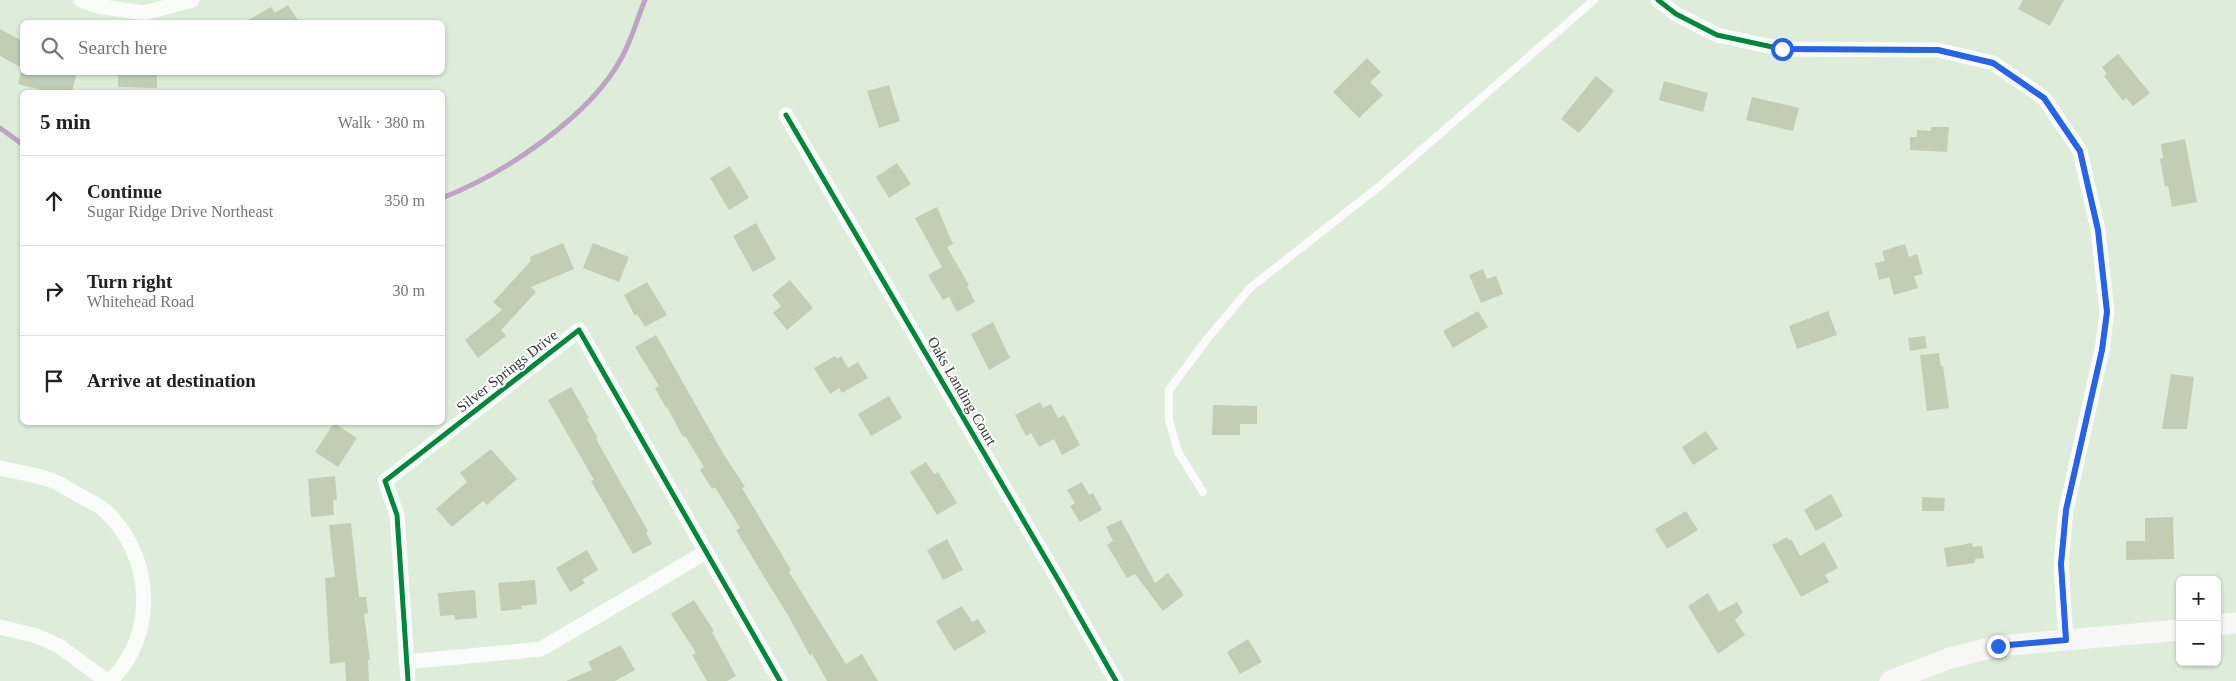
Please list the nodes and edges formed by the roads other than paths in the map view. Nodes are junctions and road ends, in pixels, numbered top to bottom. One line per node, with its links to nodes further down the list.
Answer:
1 (82, 0): 2 (street)
2 (192, 0)
3 (1594, 0): 7 (lane)
4 (1658, 0): 13 (street)
5 (786, 115): 18 (street, Oaks Landing Court)
6 (0, 468): 15 (street)
7 (1203, 492)
8 (706, 552): 14 (street); 14 (street, Silver Springs Drive); 17 (street, Silver Springs Drive)
9 (2236, 623): 10 (street)
10 (2221, 625)
11 (0, 627): 15 (street)
12 (2176, 630): 13 (street)
13 (2066, 640): 19 (street)
14 (406, 662): 16 (street, Silver Springs Drive)
15 (108, 681)
16 (408, 681)
17 (780, 681)
18 (1116, 681)
19 (1890, 681)

